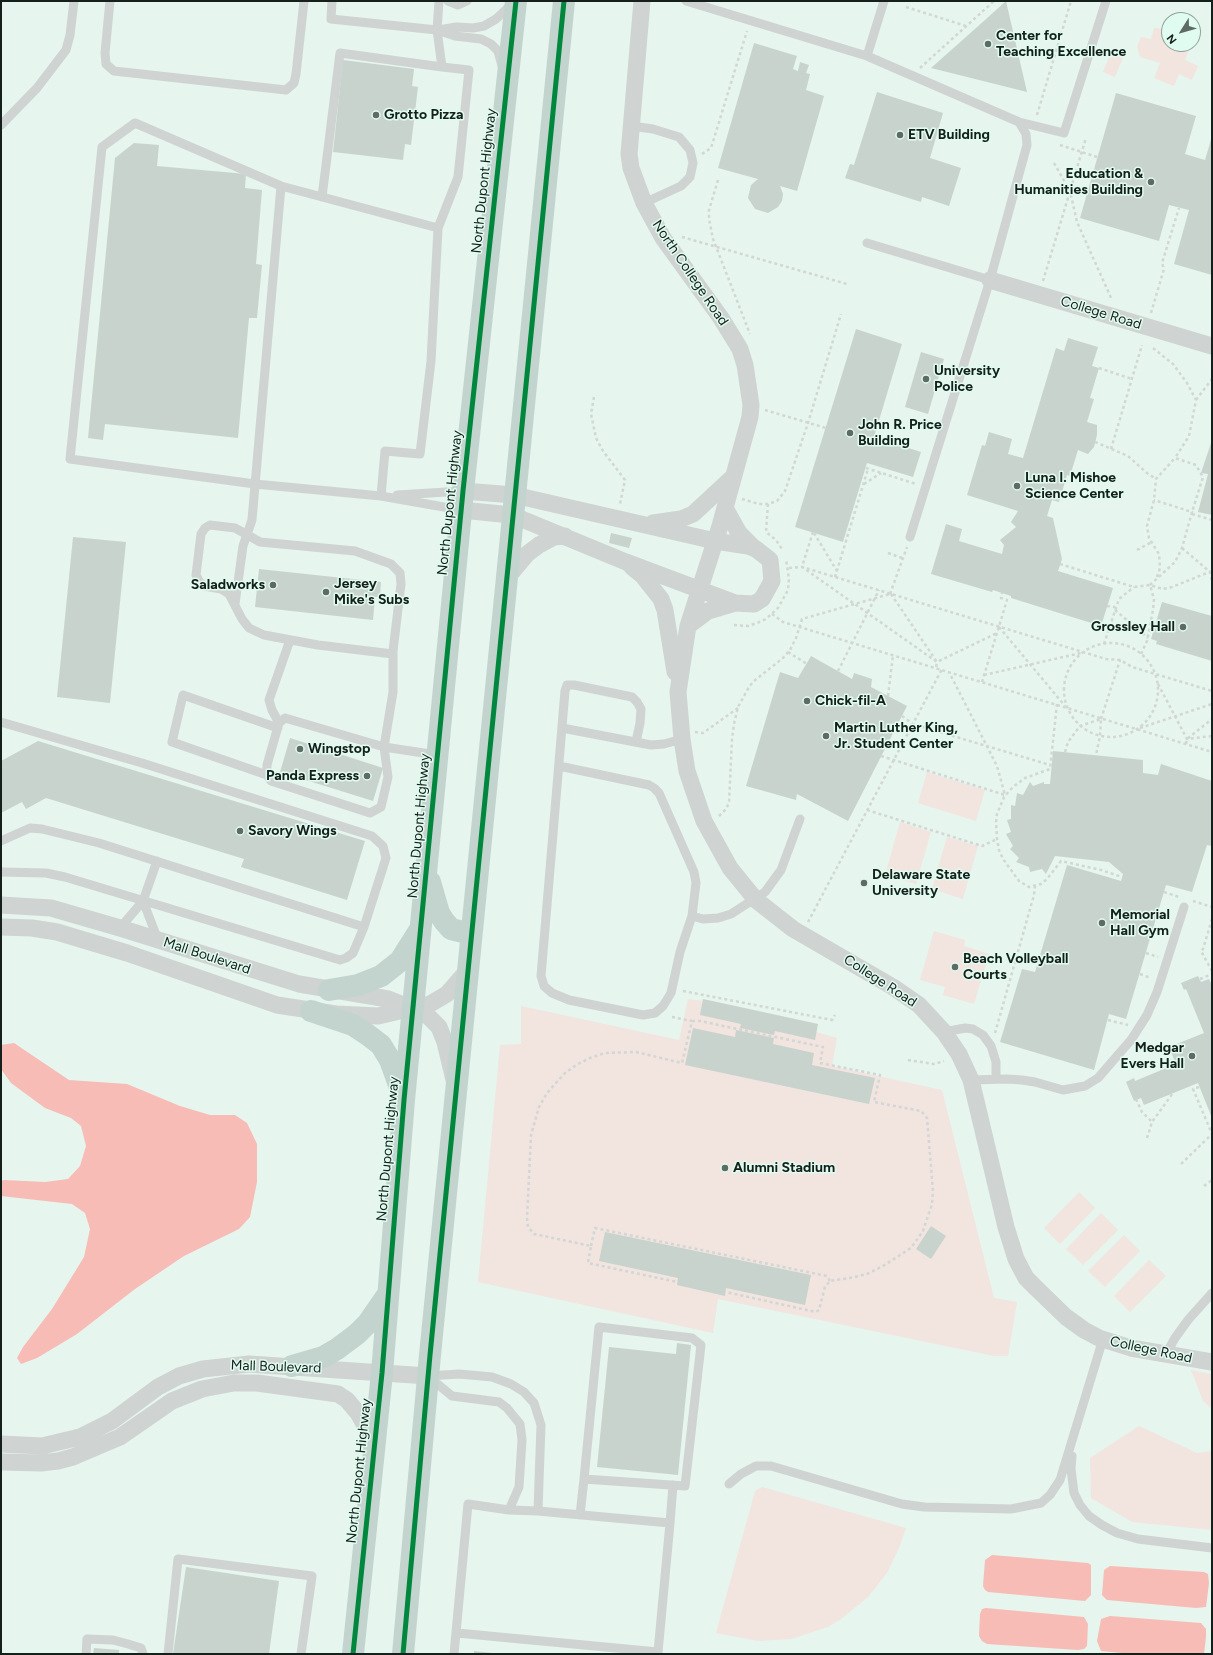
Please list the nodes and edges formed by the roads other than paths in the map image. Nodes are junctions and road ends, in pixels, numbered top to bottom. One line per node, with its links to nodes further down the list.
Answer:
1 (74, 1): 19 (lane)
2 (110, 1): 3 (lane)
3 (304, 1)
4 (332, 1): 14 (lane)
5 (439, 1): 14 (lane)
6 (448, 1): 13 (lane)
7 (515, 1): 14 (lane); 17 (highway, North Dupont Highway)
8 (564, 1): 33 (highway)
9 (642, 1): 20 (street, North College Road)
10 (686, 1): 15 (lane)
11 (884, 1): 15 (lane)
12 (1106, 1): 18 (lane)
13 (461, 2)
14 (437, 30): 16 (lane); 17 (lane)
15 (867, 56): 18 (lane)
16 (442, 67): 22 (lane); 24 (lane)
17 (506, 87): 31 (highway, North Dupont Highway)
18 (1020, 122): 26 (lane)
19 (1, 125)
20 (631, 126): 23 (street, North College Road); 23 (lane)
21 (282, 186): 22 (lane); 29 (lane); 29 (lane)
22 (322, 197): 24 (lane)
23 (644, 203): 28 (street, North College Road)
24 (438, 228): 30 (lane)
25 (867, 243): 26 (lane)
26 (990, 280): 27 (street, College Road); 38 (lane)
27 (1212, 346)
28 (733, 477): 32 (street, North College Road); 34 (street)
29 (255, 484): 30 (lane); 35 (lane)
30 (381, 496): 31 (lane); 31 (lane)
31 (462, 501): 33 (street); 55 (highway, North Dupont Highway)
32 (731, 503): 37 (street, North College Road); 39 (street)
33 (513, 505): 34 (street); 36 (street); 41 (highway)
34 (643, 525): 37 (street)
35 (247, 533): 44 (lane); 44 (lane); 47 (lane)
36 (565, 536): 40 (street); 41 (street)
37 (715, 541): 39 (street); 42 (street)
38 (908, 542)
39 (756, 549): 43 (street)
40 (626, 562): 42 (street); 48 (street)
41 (506, 579): 72 (highway)
42 (699, 589): 43 (street); 45 (street, College Road)
43 (735, 603): 45 (street)
44 (235, 604): 46 (lane)
45 (688, 626): 48 (street, College Road)
46 (290, 640): 47 (lane); 50 (lane)
47 (393, 654): 54 (lane)
48 (678, 692): 52 (street, College Road)
49 (1, 722): 69 (lane)
50 (279, 725): 54 (lane); 57 (lane); 57 (lane)
51 (562, 728): 53 (lane); 53 (lane); 56 (lane)
52 (688, 735): 53 (lane); 63 (street, College Road)
53 (636, 742)
54 (384, 746): 55 (lane); 57 (lane)
55 (438, 755): 61 (highway, North Dupont Highway)
56 (559, 766): 67 (lane); 67 (lane)
57 (267, 775)
58 (800, 819): 63 (lane)
59 (1, 841): 60 (lane)
60 (157, 861): 64 (lane); 69 (lane)
61 (427, 869): 71 (highway, North Dupont Highway); 72 (highway)
62 (1, 872): 64 (lane)
63 (756, 900): 67 (lane); 78 (street, College Road)
64 (143, 901): 69 (lane); 70 (lane); 73 (lane)
65 (1, 905): 70 (street, Mall Boulevard)
66 (1184, 907): 79 (lane)
67 (692, 916)
68 (1, 927): 77 (street, Mall Boulevard)
69 (364, 927)
70 (120, 928): 73 (street, Mall Boulevard)
71 (421, 928): 75 (highway); 76 (highway, North Dupont Highway)
72 (471, 934): 74 (highway)
73 (158, 940): 75 (street, Mall Boulevard)
74 (467, 971): 76 (street, Mall Boulevard); 81 (highway)
75 (329, 990): 76 (street, Mall Boulevard)
76 (413, 1009): 77 (street, Mall Boulevard); 81 (street, Mall Boulevard); 82 (highway, North Dupont Highway)
77 (311, 1011): 82 (highway)
78 (944, 1032): 79 (lane); 80 (street, College Road)
79 (996, 1079): 80 (lane)
80 (971, 1080): 85 (street, College Road)
81 (456, 1090): 90 (highway)
82 (404, 1100): 83 (highway, North Dupont Highway)
83 (388, 1293): 88 (highway); 89 (highway, North Dupont Highway)
84 (1212, 1293): 86 (lane)
85 (1103, 1339): 86 (street, College Road); 91 (lane)
86 (1166, 1354): 87 (street, College Road)
87 (1212, 1362)
88 (292, 1366): 89 (street, Mall Boulevard); 95 (street, Mall Boulevard)
89 (382, 1373): 90 (street, Mall Boulevard); 93 (highway, North Dupont Highway)
90 (428, 1376): 100 (lane); 101 (lane); 112 (highway)
91 (1075, 1434): 98 (lane); 104 (lane)
92 (1, 1439): 95 (street)
93 (374, 1442): 96 (street, Mall Boulevard); 111 (highway, North Dupont Highway)
94 (1, 1444): 95 (street, Mall Boulevard)
95 (24, 1446)
96 (1, 1462)
97 (584, 1479): 99 (lane); 99 (lane); 102 (lane)
98 (728, 1484)
99 (673, 1485): 103 (lane)
100 (509, 1510): 101 (lane); 105 (lane)
101 (538, 1511): 102 (lane)
102 (580, 1515): 103 (lane)
103 (670, 1523): 106 (lane)
104 (1212, 1548)
105 (457, 1633): 106 (lane); 113 (lane)
106 (658, 1653)
107 (86, 1654): 108 (lane)
108 (143, 1654)
109 (168, 1654): 110 (lane)
110 (301, 1654)
111 (353, 1654)
112 (403, 1654)
113 (454, 1654)

